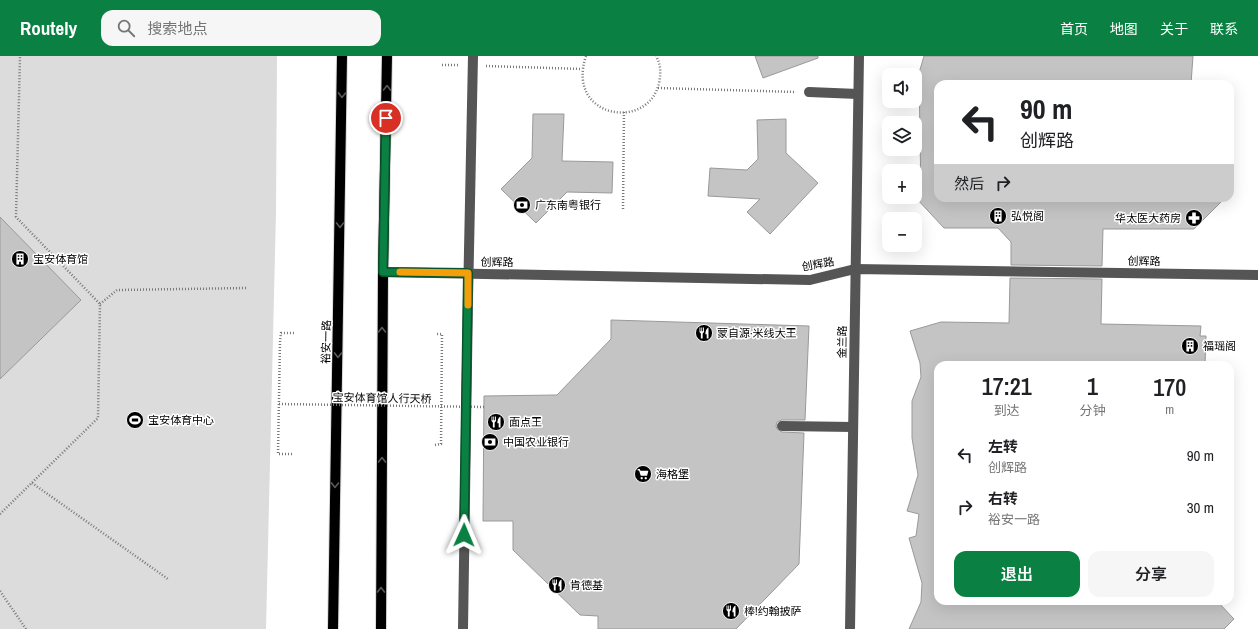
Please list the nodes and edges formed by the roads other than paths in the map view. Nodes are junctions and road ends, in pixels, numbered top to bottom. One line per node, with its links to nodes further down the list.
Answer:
1 (342, 56): 13 (main road, 裕安一路, one-way to 13)
2 (387, 56): 8 (main road, one-way to 2)
3 (473, 56): 9 (street)
4 (859, 56): 6 (street, 金兰路)
5 (809, 92): 6 (street)
6 (858, 94): 7 (street, 金兰路)
7 (855, 269): 9 (street, 创辉路); 10 (street, 创辉路); 12 (street, 金兰路)
8 (383, 272): 9 (street, 创辉路); 14 (main road, one-way to 8)
9 (468, 273): 15 (street)
10 (1258, 275)
11 (782, 426): 12 (street)
12 (853, 428): 16 (street, 金兰路)
13 (333, 629)
14 (381, 629)
15 (463, 629)
16 (850, 629)

